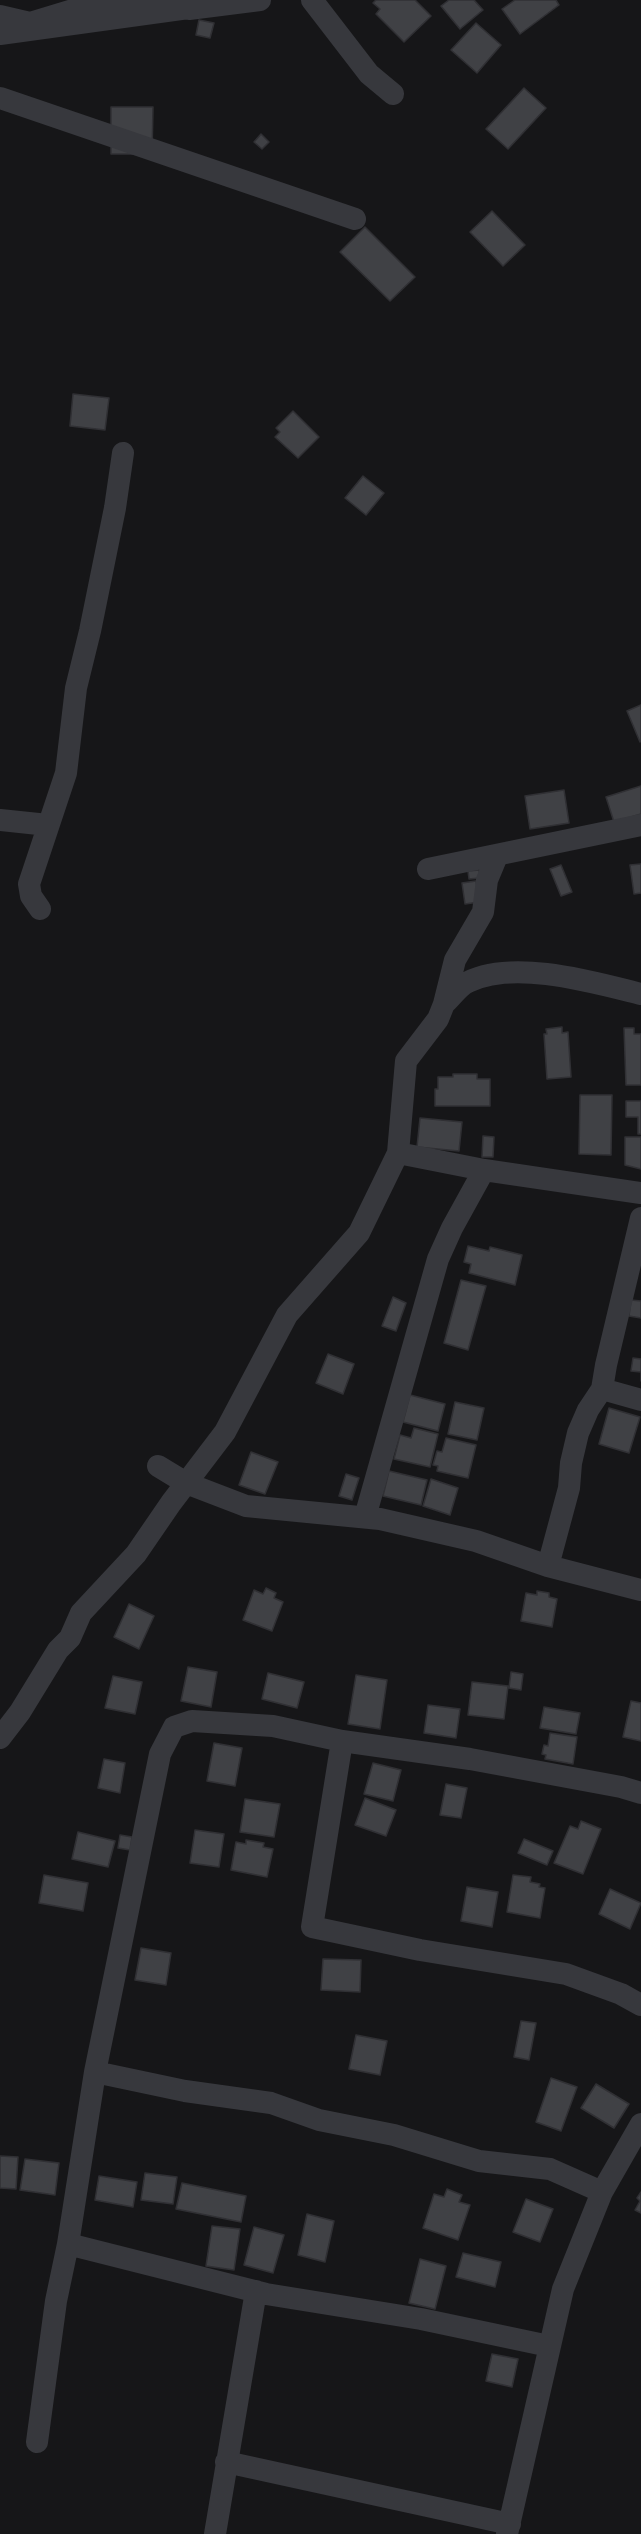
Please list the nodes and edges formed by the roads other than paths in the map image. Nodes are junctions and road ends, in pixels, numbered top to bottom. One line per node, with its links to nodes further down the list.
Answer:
1 (260, 0): 4 (street)
2 (312, 0): 5 (street)
3 (0, 16): 4 (street)
4 (0, 34)
5 (393, 94)
6 (0, 98): 7 (street)
7 (355, 219)
8 (123, 453): 10 (street)
9 (0, 820): 10 (street)
10 (48, 825): 14 (street)
11 (641, 825): 12 (street)
12 (497, 856): 13 (street); 16 (street)
13 (428, 869)
14 (40, 909)
15 (641, 994): 16 (street)
16 (444, 1004): 17 (street)
17 (399, 1153): 18 (street); 24 (street)
18 (484, 1170): 19 (street); 25 (street)
19 (641, 1193)
20 (641, 1218): 21 (street)
21 (602, 1389): 22 (street); 26 (street)
22 (641, 1400)
23 (158, 1466): 24 (street)
24 (186, 1483): 25 (street); 28 (street)
25 (365, 1517): 26 (street)
26 (548, 1566): 27 (street)
27 (641, 1590)
28 (0, 1738)
29 (342, 1741): 30 (street); 31 (street); 32 (street)
30 (641, 1793)
31 (641, 2005)
32 (95, 2072): 35 (street); 36 (street)
33 (641, 2124): 34 (street)
34 (632, 2154): 35 (street)
35 (602, 2192): 38 (street)
36 (68, 2244): 37 (street); 39 (street)
37 (256, 2291): 38 (street); 40 (street)
38 (549, 2346): 41 (street)
39 (37, 2442)
40 (226, 2462): 41 (street); 42 (street)
41 (508, 2529)
42 (215, 2534)

